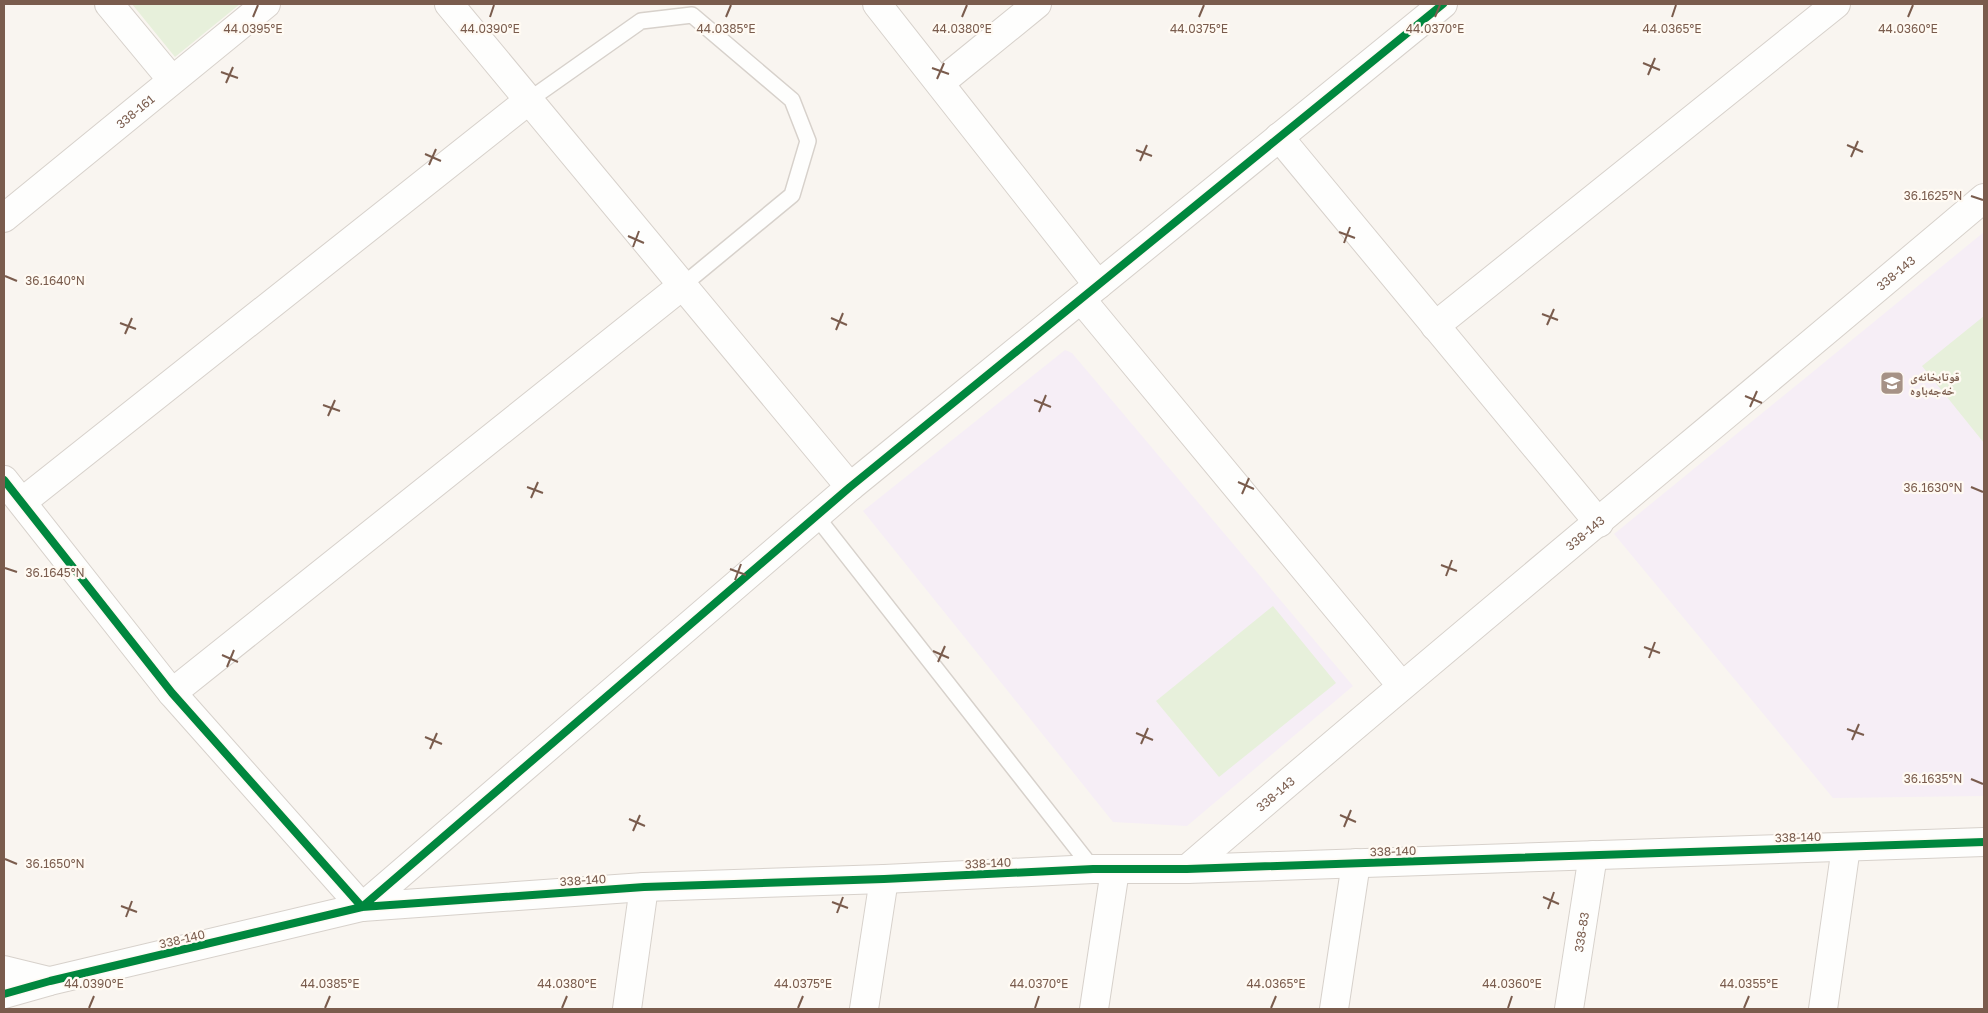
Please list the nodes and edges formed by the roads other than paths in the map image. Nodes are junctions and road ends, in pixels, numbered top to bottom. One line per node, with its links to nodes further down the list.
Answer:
1 (109, 4): 8 (street)
2 (266, 4): 8 (street, 338-161)
3 (449, 4): 10 (street)
4 (877, 4): 9 (street)
5 (1037, 4): 9 (street)
6 (1443, 4): 11 (street)
7 (1836, 4): 16 (street)
8 (172, 80): 13 (street, 338-161)
9 (940, 83): 15 (street)
10 (529, 100): 14 (street); 14 (lane); 19 (street)
11 (1279, 138): 15 (street); 16 (street)
12 (1984, 198): 21 (street, 338-143)
13 (4, 218)
14 (683, 285): 18 (street); 23 (street)
15 (1089, 292): 18 (street); 22 (street)
16 (1435, 326): 21 (street)
17 (4, 480): 19 (street)
18 (850, 487): 20 (street)
19 (22, 502): 23 (street)
20 (816, 516): 29 (lane); 32 (street)
21 (1599, 523): 22 (street, 338-143)
22 (1401, 685): 28 (street, 338-143)
23 (172, 693): 32 (street)
24 (1984, 842): 25 (street, 338-140)
25 (1846, 847): 26 (street, 338-140); 41 (street)
26 (1592, 855): 27 (street, 338-140); 40 (street, 338-83)
27 (1356, 863): 28 (street, 338-140); 39 (street)
28 (1188, 869): 29 (street, 338-140)
29 (1104, 870): 30 (street, 338-140); 38 (street)
30 (884, 880): 31 (street, 338-140); 37 (street)
31 (644, 887): 32 (street, 338-140); 36 (street)
32 (362, 907): 34 (street, 338-140)
33 (4, 970): 34 (street)
34 (50, 981): 35 (street, 338-140)
35 (4, 994)
36 (627, 1009)
37 (864, 1009)
38 (1094, 1009)
39 (1334, 1009)
40 (1569, 1009)
41 (1823, 1009)

